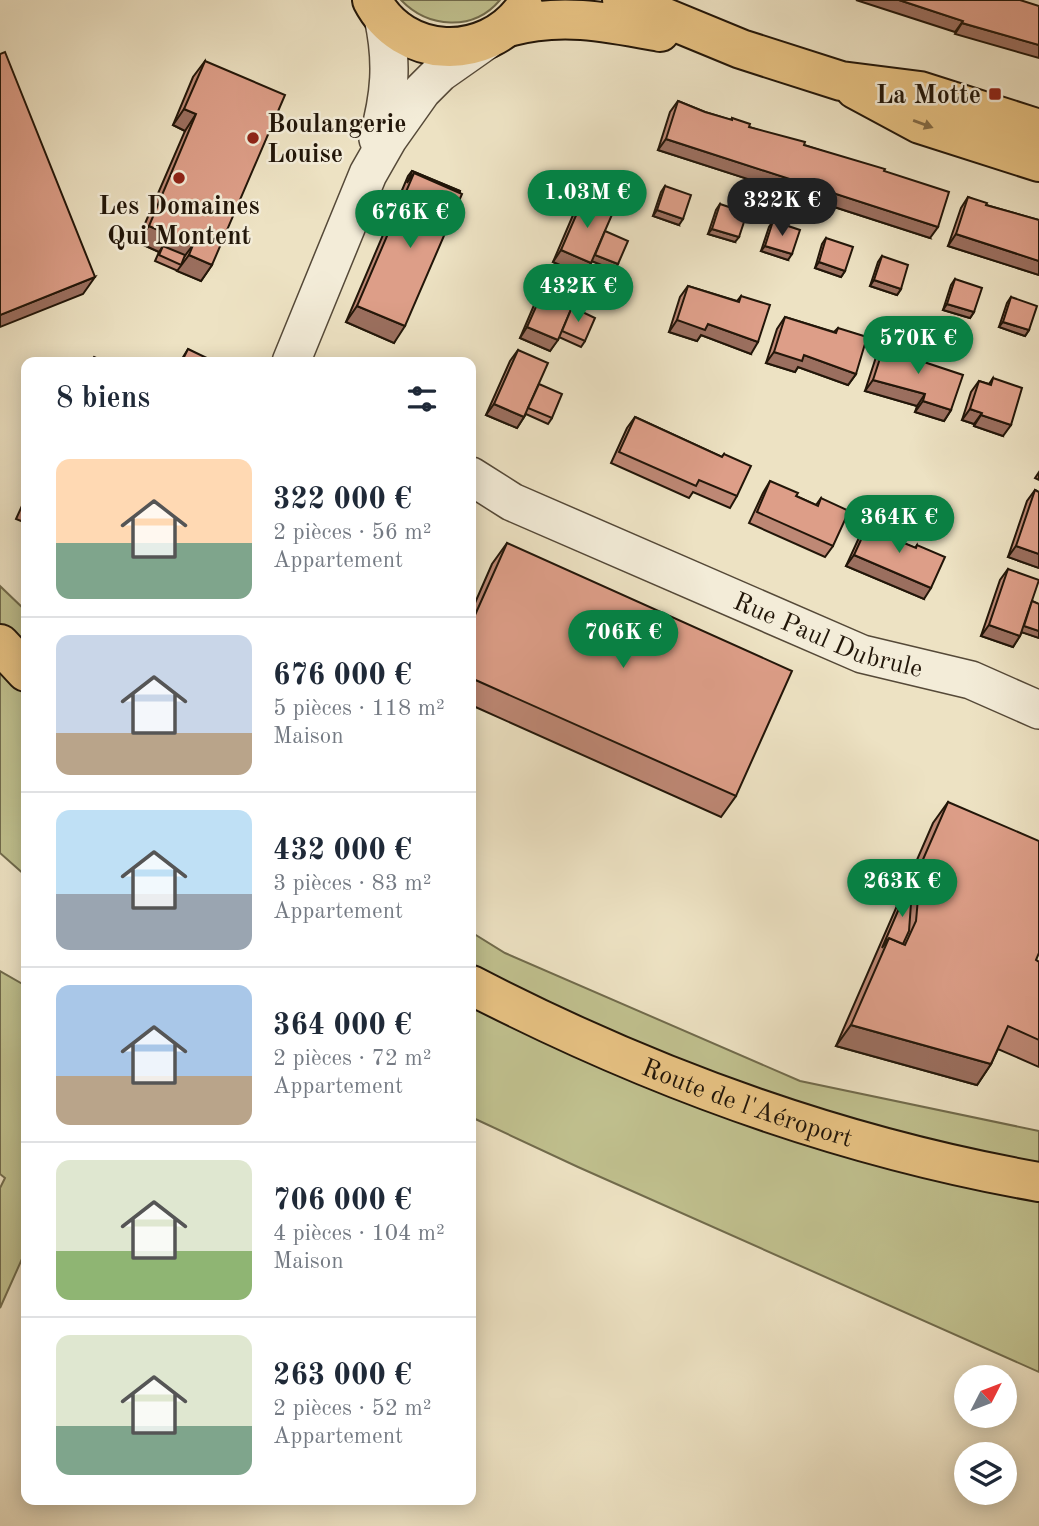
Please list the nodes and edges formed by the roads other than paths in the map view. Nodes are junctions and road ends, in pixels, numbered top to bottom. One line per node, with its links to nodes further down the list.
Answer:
1 (622, 0): 4 (main road)
2 (377, 8): 3 (main road); 8 (street)
3 (508, 22): 4 (main road); 8 (street)
4 (741, 49): 5 (main road)
5 (841, 81): 6 (main road); 7 (main road, one-way to 7)
6 (1039, 130)
7 (1039, 162)
8 (368, 174): 9 (street)
9 (293, 357)
10 (476, 479): 15 (street, Rue Paul Dubrule)
11 (0, 644): 13 (main road)
12 (0, 657): 14 (main road)
13 (21, 667)
14 (21, 675)
15 (1039, 710)
16 (476, 988): 17 (main road, Route de l'Aéroport)
17 (1039, 1182)

